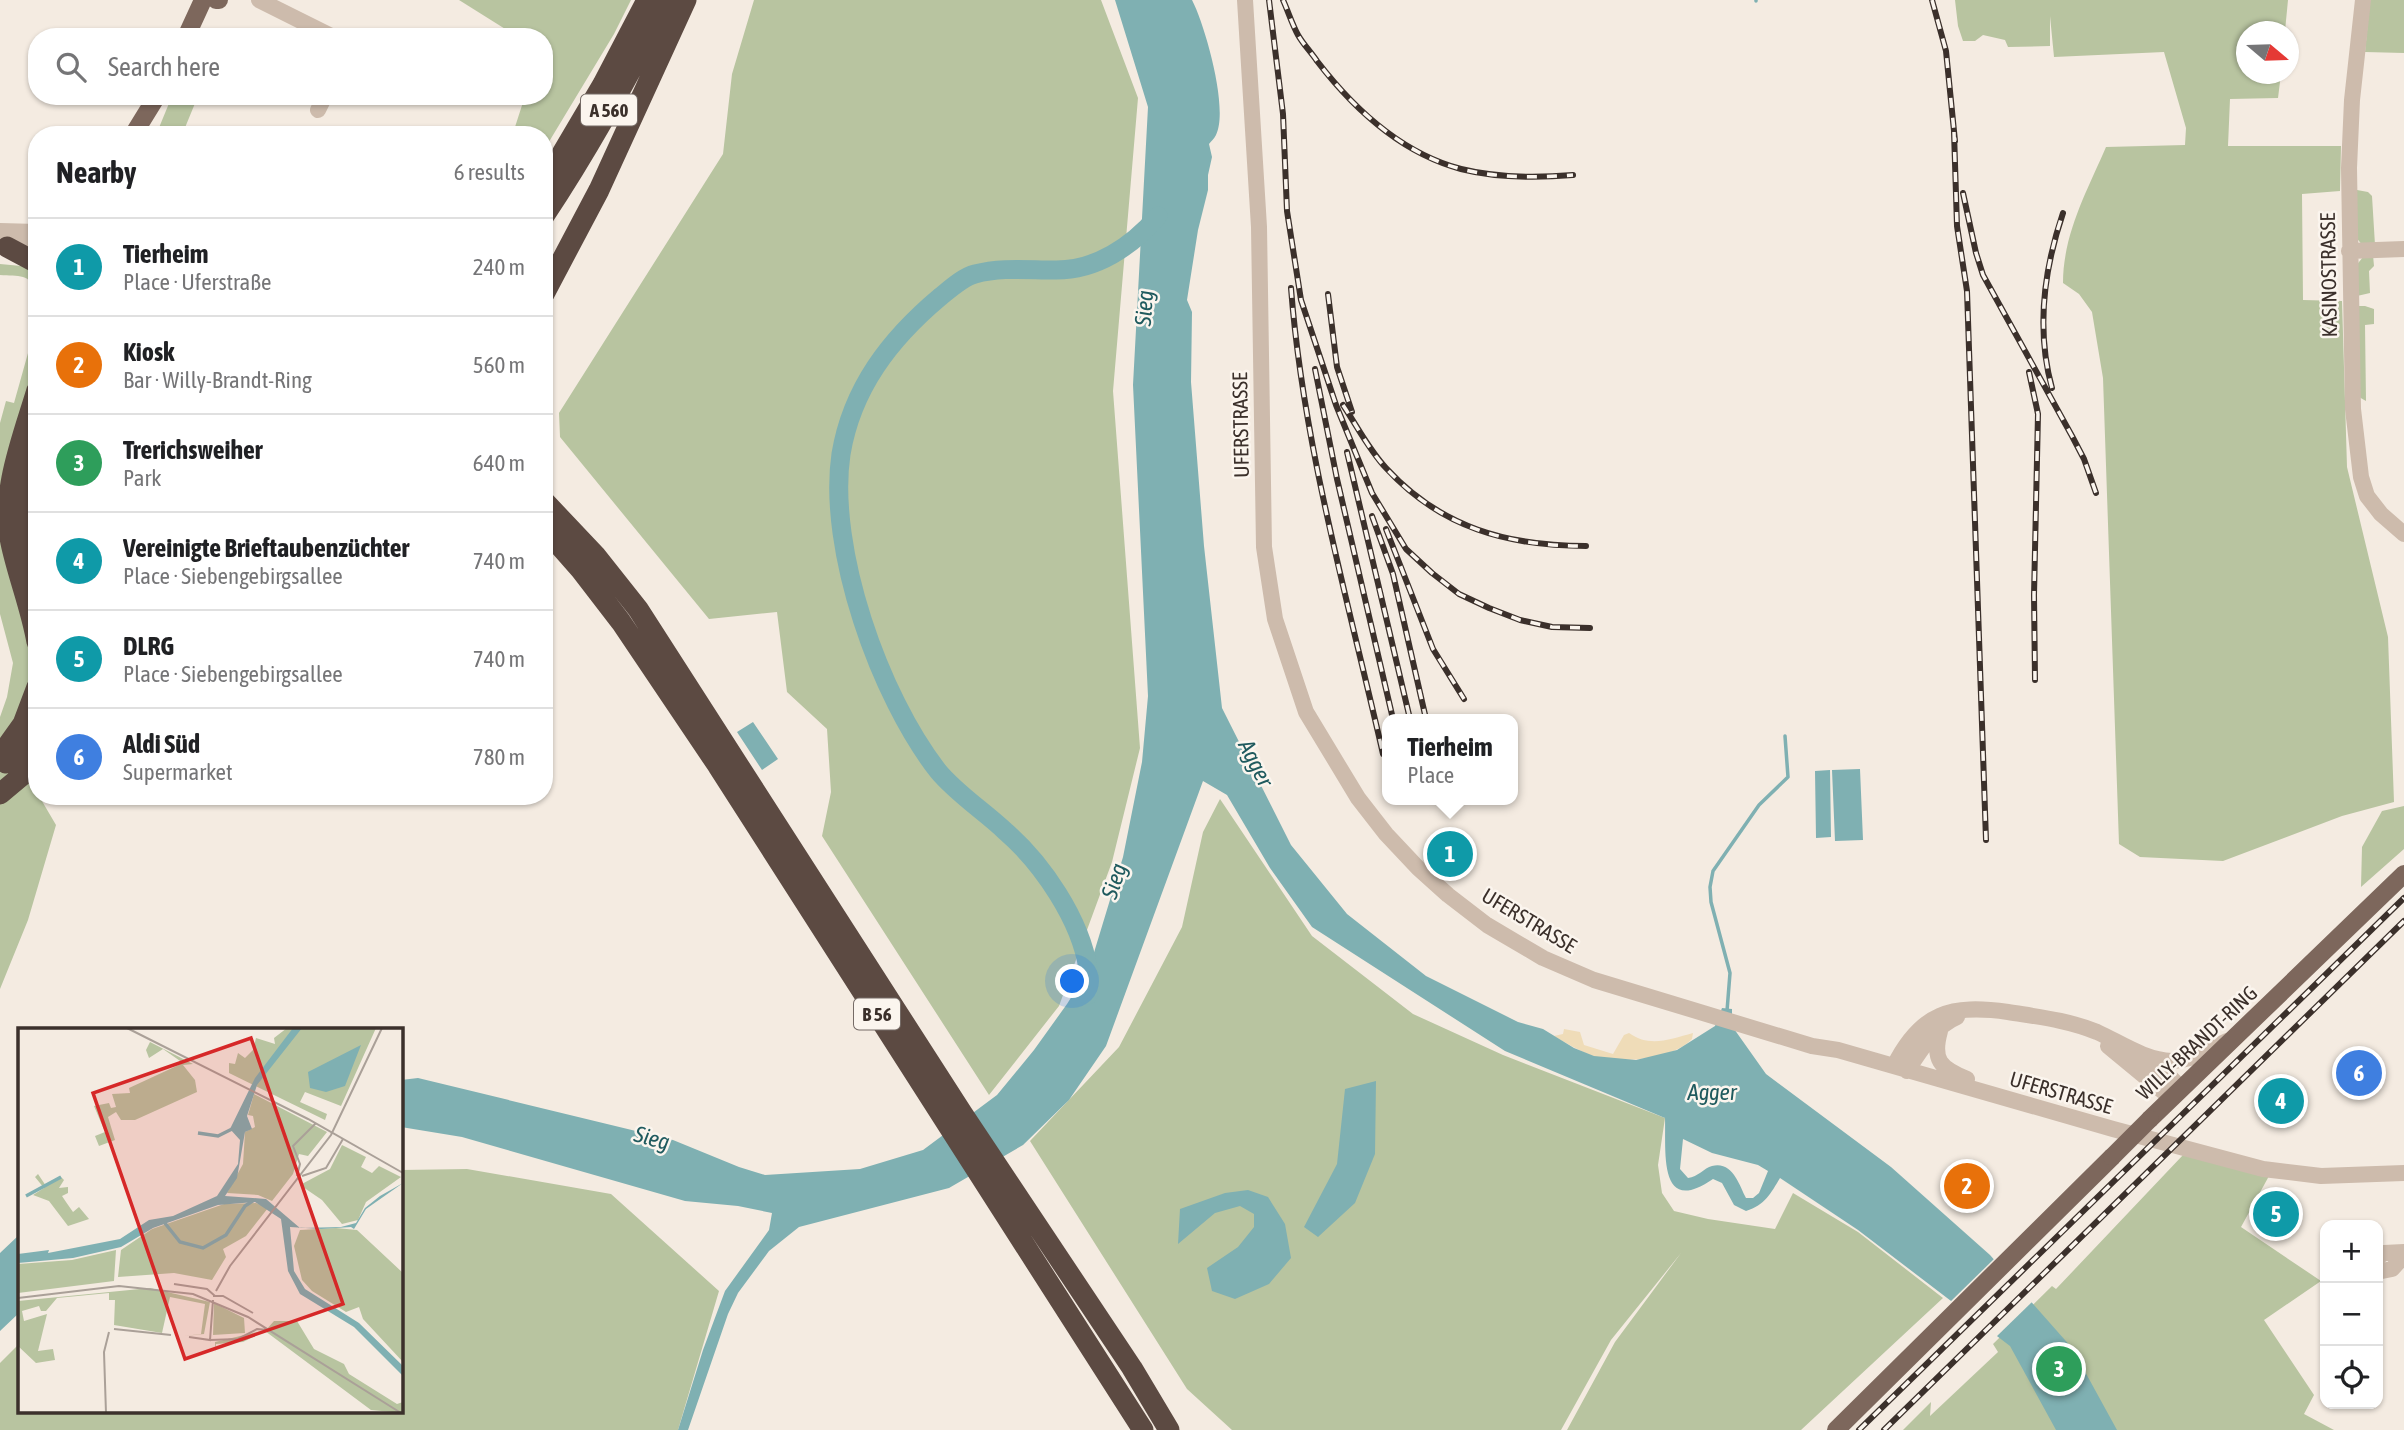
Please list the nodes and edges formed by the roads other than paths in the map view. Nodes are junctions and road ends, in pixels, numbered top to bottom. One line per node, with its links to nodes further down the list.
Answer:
1 (203, 0): 8 (main road)
2 (259, 0): 9 (street)
3 (647, 0): 14 (highway, A 560)
4 (668, 0): 15 (highway, A 560)
5 (686, 0): 22 (highway)
6 (1245, 0): 46 (street, UFERSTRASSE)
7 (2363, 0): 20 (street, KASINOSTRASSE)
8 (190, 28)
9 (315, 28)
10 (152, 105): 12 (main road)
11 (155, 105): 13 (main road)
12 (139, 126)
13 (149, 126)
14 (553, 169)
15 (553, 203)
16 (28, 235): 17 (street)
17 (2, 242): 18 (street); 21 (highway)
18 (28, 246)
19 (2404, 249): 20 (street)
20 (2349, 251): 27 (street, KASINOSTRASSE)
21 (28, 258)
22 (553, 277)
23 (28, 423): 29 (highway)
24 (28, 504): 26 (highway)
25 (553, 511): 38 (highway, B 56)
26 (28, 527)
27 (2404, 534)
28 (553, 538): 38 (highway, B 56)
29 (28, 609)
30 (28, 711): 32 (highway)
31 (28, 745): 33 (highway)
32 (0, 755)
33 (0, 768)
34 (28, 771): 36 (highway)
35 (28, 789): 37 (highway)
36 (0, 794)
37 (0, 807)
38 (763, 820): 51 (highway, B 56)
39 (2404, 874): 43 (main road, WILLY-BRANDT-RING)
40 (2007, 1012): 41 (street); 42 (street); 46 (street)
41 (1941, 1027): 46 (street); 48 (street)
42 (2084, 1027): 44 (street); 45 (street)
43 (2233, 1039): 45 (street); 47 (main road, WILLY-BRANDT-RING)
44 (2108, 1046): 47 (street); 49 (street)
45 (2129, 1048): 47 (street)
46 (1901, 1069): 48 (street, UFERSTRASSE)
47 (2176, 1093): 49 (main road, WILLY-BRANDT-RING)
48 (1996, 1096): 50 (street, UFERSTRASSE)
49 (2153, 1114): 61 (main road, WILLY-BRANDT-RING, bridge)
50 (2404, 1173)
51 (1007, 1199): 55 (highway, B 56); 56 (highway, B 56)
52 (2383, 1254): 53 (street)
53 (2404, 1254): 54 (street)
54 (2383, 1271)
55 (1132, 1368): 59 (highway, B 56); 60 (highway)
56 (1116, 1390): 57 (highway); 58 (highway, B 56)
57 (1134, 1430)
58 (1143, 1430)
59 (1169, 1430)
60 (1179, 1430)
61 (1836, 1430)

